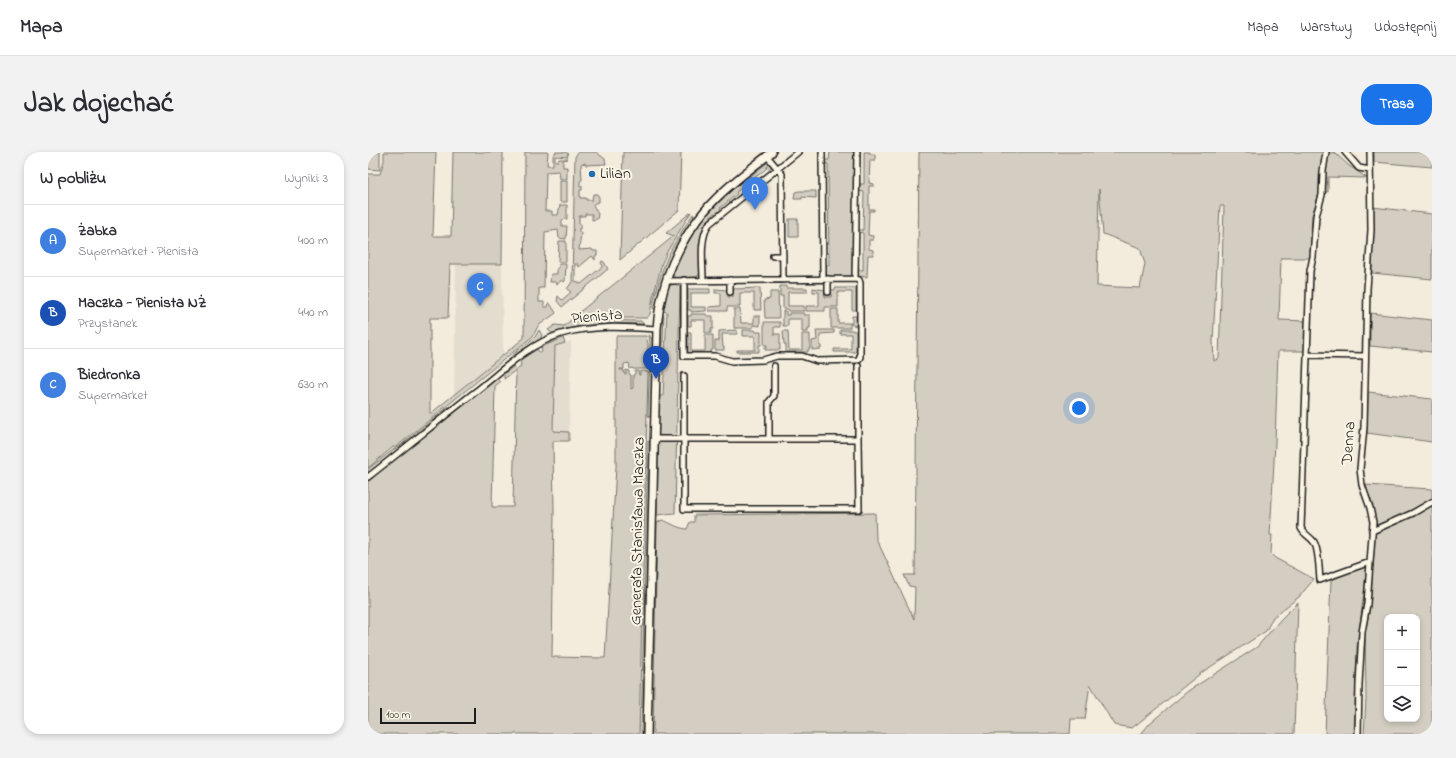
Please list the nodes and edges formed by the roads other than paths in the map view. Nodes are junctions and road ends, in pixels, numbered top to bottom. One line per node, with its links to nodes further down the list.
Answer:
1 (798, 152): 8 (street)
2 (822, 152): 12 (street)
3 (857, 152): 13 (street)
4 (1326, 152): 22 (street)
5 (1345, 152): 9 (street)
6 (1370, 152): 9 (street, Denna)
7 (769, 154): 8 (street); 18 (street)
8 (777, 168): 11 (street); 15 (street)
9 (1370, 170): 23 (street, Denna)
10 (773, 256): 11 (street)
11 (783, 256): 17 (street)
12 (825, 279): 13 (street); 17 (street); 20 (street)
13 (855, 279): 14 (street)
14 (684, 280): 15 (street); 18 (street)
15 (703, 280): 16 (street)
16 (730, 280): 17 (street); 19 (street)
17 (783, 280)
18 (666, 281): 21 (street)
19 (730, 292)
20 (828, 292)
21 (657, 329): 27 (street, Generała Stanisława Maczka); 31 (street, Pienista)
22 (1307, 355): 23 (street); 34 (street)
23 (1365, 356): 33 (street, Denna)
24 (774, 366): 29 (street)
25 (858, 366): 30 (street)
26 (684, 376): 28 (street)
27 (654, 439): 28 (street); 35 (street, Generała Stanisława Maczka)
28 (684, 439): 29 (street); 30 (street)
29 (769, 439): 30 (street)
30 (858, 439)
31 (368, 478)
32 (1432, 502): 33 (street)
33 (1372, 532): 34 (street, Denna)
34 (1370, 562): 36 (street, Denna)
35 (647, 734)
36 (1358, 734)

